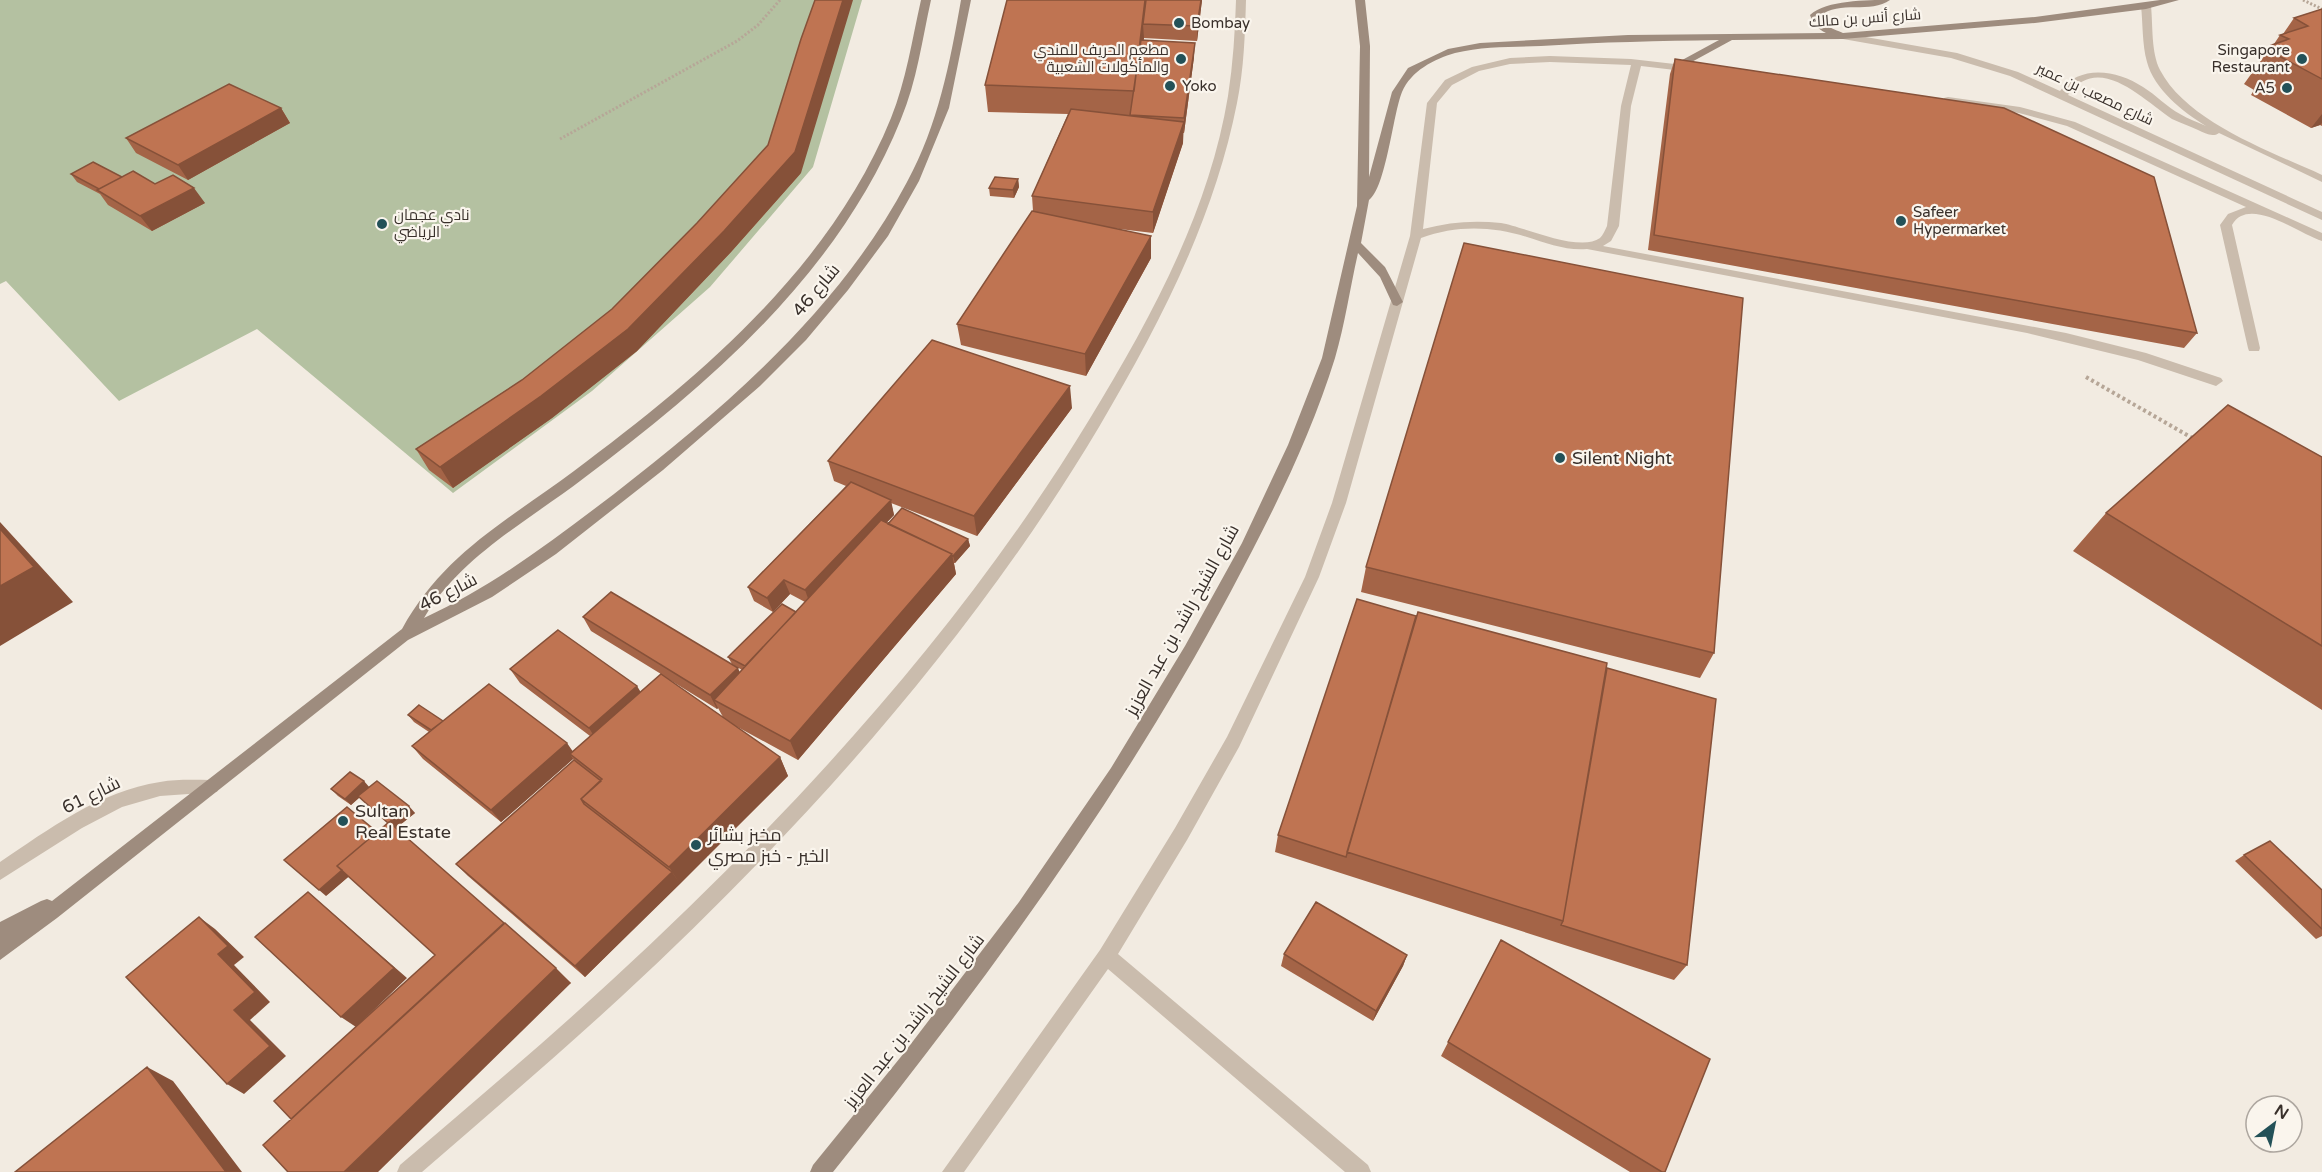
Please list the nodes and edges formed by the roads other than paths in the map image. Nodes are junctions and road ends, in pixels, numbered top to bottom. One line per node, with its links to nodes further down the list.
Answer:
1 (926, 0): 28 (main road, شارع 46)
2 (966, 0): 28 (main road, شارع 46)
3 (1241, 0): 35 (street)
4 (1360, 0): 17 (main road, شارع الشيخ راشد بن عبد العزيز)
5 (1885, 0): 8 (main road)
6 (2174, 0): 7 (main road, شارع أنس بن مالك)
7 (2146, 6): 8 (main road, شارع أنس بن مالك); 15 (street, شارع مصعب بن عمير)
8 (1843, 36): 9 (main road, شارع أنس بن مالك); 13 (street, شارع مصعب بن عمير)
9 (1731, 38): 11 (main road); 17 (main road, شارع أنس بن مالك)
10 (1637, 63): 11 (street); 21 (street); 24 (street)
11 (1677, 67): 12 (street)
12 (1700, 70)
13 (2062, 96): 15 (street); 19 (street, شارع مصعب بن عمير)
14 (1931, 98): 18 (street)
15 (2240, 140): 16 (street, شارع مصعب بن عمير)
16 (2321, 178)
17 (1364, 206): 23 (main road, شارع الشيخ راشد بن عبد العزيز)
18 (2265, 210): 22 (street); 26 (street)
19 (2318, 214): 20 (street)
20 (2322, 223)
21 (1416, 236): 24 (street); 25 (street)
22 (2322, 237)
23 (1356, 245): 25 (main road); 36 (main road, شارع الشيخ راشد بن عبد العزيز)
24 (1591, 247): 27 (street)
25 (1397, 302): 34 (street)
26 (2254, 348)
27 (2216, 381)
28 (408, 632): 29 (main road)
29 (211, 788): 30 (street, شارع 61); 31 (main road)
30 (0, 872)
31 (82, 890): 32 (main road); 33 (main road)
32 (0, 931)
33 (0, 951)
34 (1106, 956): 37 (street); 38 (street)
35 (407, 1172)
36 (820, 1172)
37 (952, 1172)
38 (1361, 1172)

